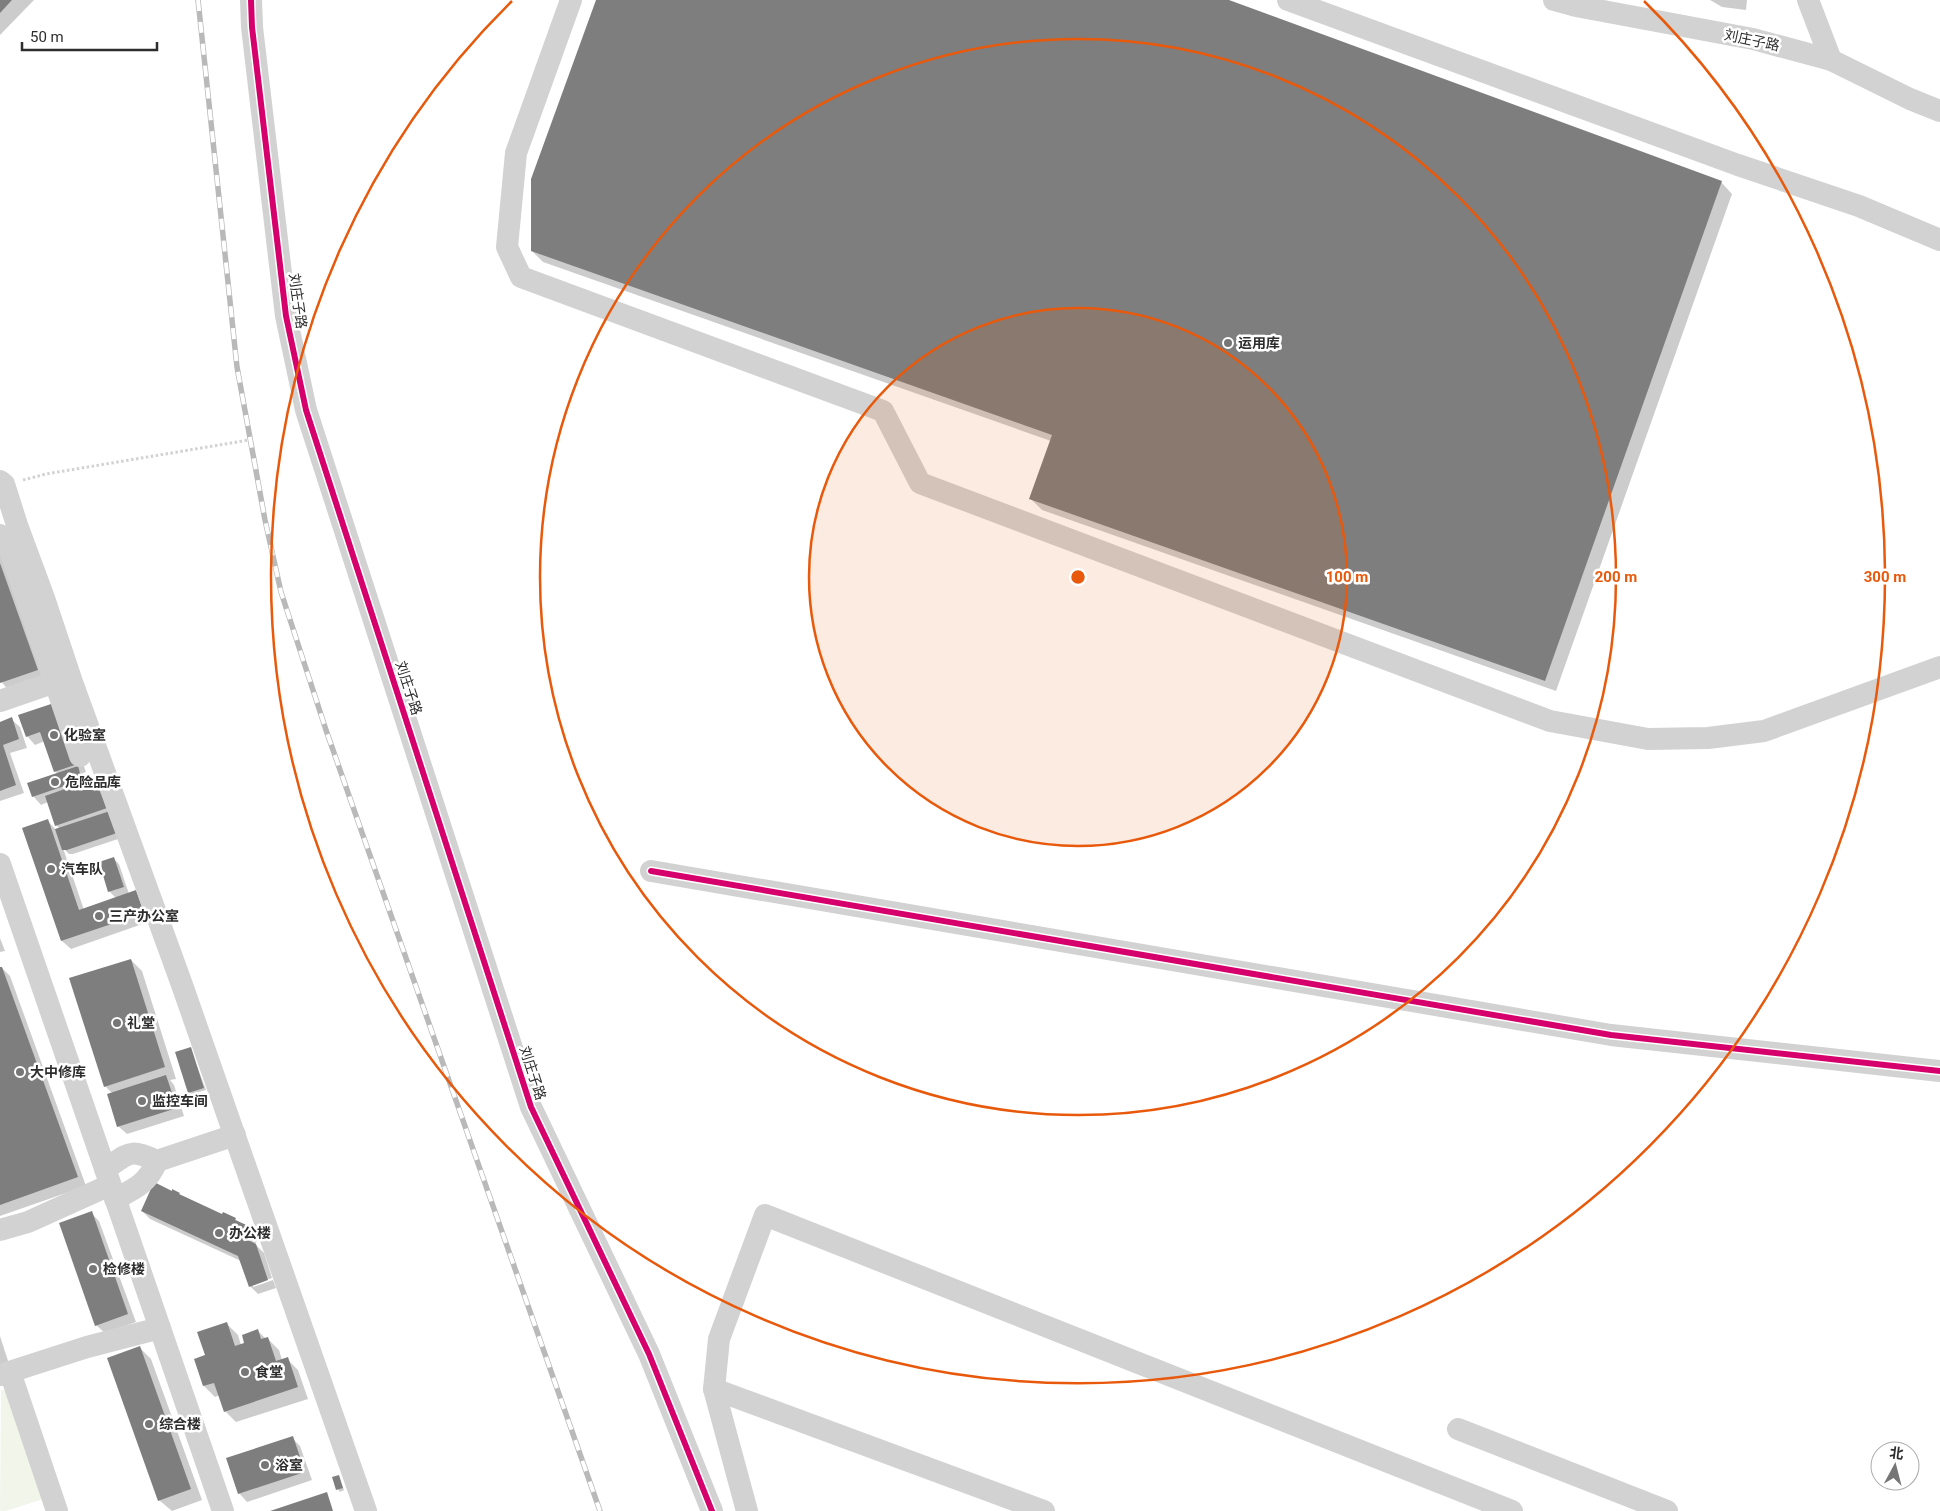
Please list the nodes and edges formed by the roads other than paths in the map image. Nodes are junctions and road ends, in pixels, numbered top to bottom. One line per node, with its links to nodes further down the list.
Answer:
1 (250, 0): 30 (street, 刘庄子路)
2 (571, 0): 12 (street)
3 (1288, 0): 9 (street)
4 (1554, 0): 6 (street, 刘庄子路)
5 (1808, 0): 7 (street)
6 (1576, 3): 7 (street, 刘庄子路)
7 (1831, 60): 8 (street, 刘庄子路)
8 (1940, 111)
9 (1940, 240)
10 (2, 483): 19 (street)
11 (0, 535): 13 (street)
12 (1940, 667)
13 (55, 682): 14 (street); 15 (street)
14 (0, 701)
15 (80, 756)
16 (0, 864): 21 (street)
17 (651, 871): 18 (street)
18 (1940, 1071)
19 (235, 1135): 20 (street); 29 (street)
20 (157, 1161): 21 (street); 21 (street)
21 (110, 1184): 22 (street); 23 (street)
22 (0, 1230)
23 (160, 1328): 24 (street); 28 (street)
24 (5, 1374): 27 (street)
25 (714, 1389): 31 (street); 32 (street); 33 (street)
26 (1458, 1429): 34 (street)
27 (57, 1511)
28 (223, 1511)
29 (366, 1511)
30 (712, 1511)
31 (747, 1511)
32 (1044, 1511)
33 (1512, 1511)
34 (1667, 1511)

